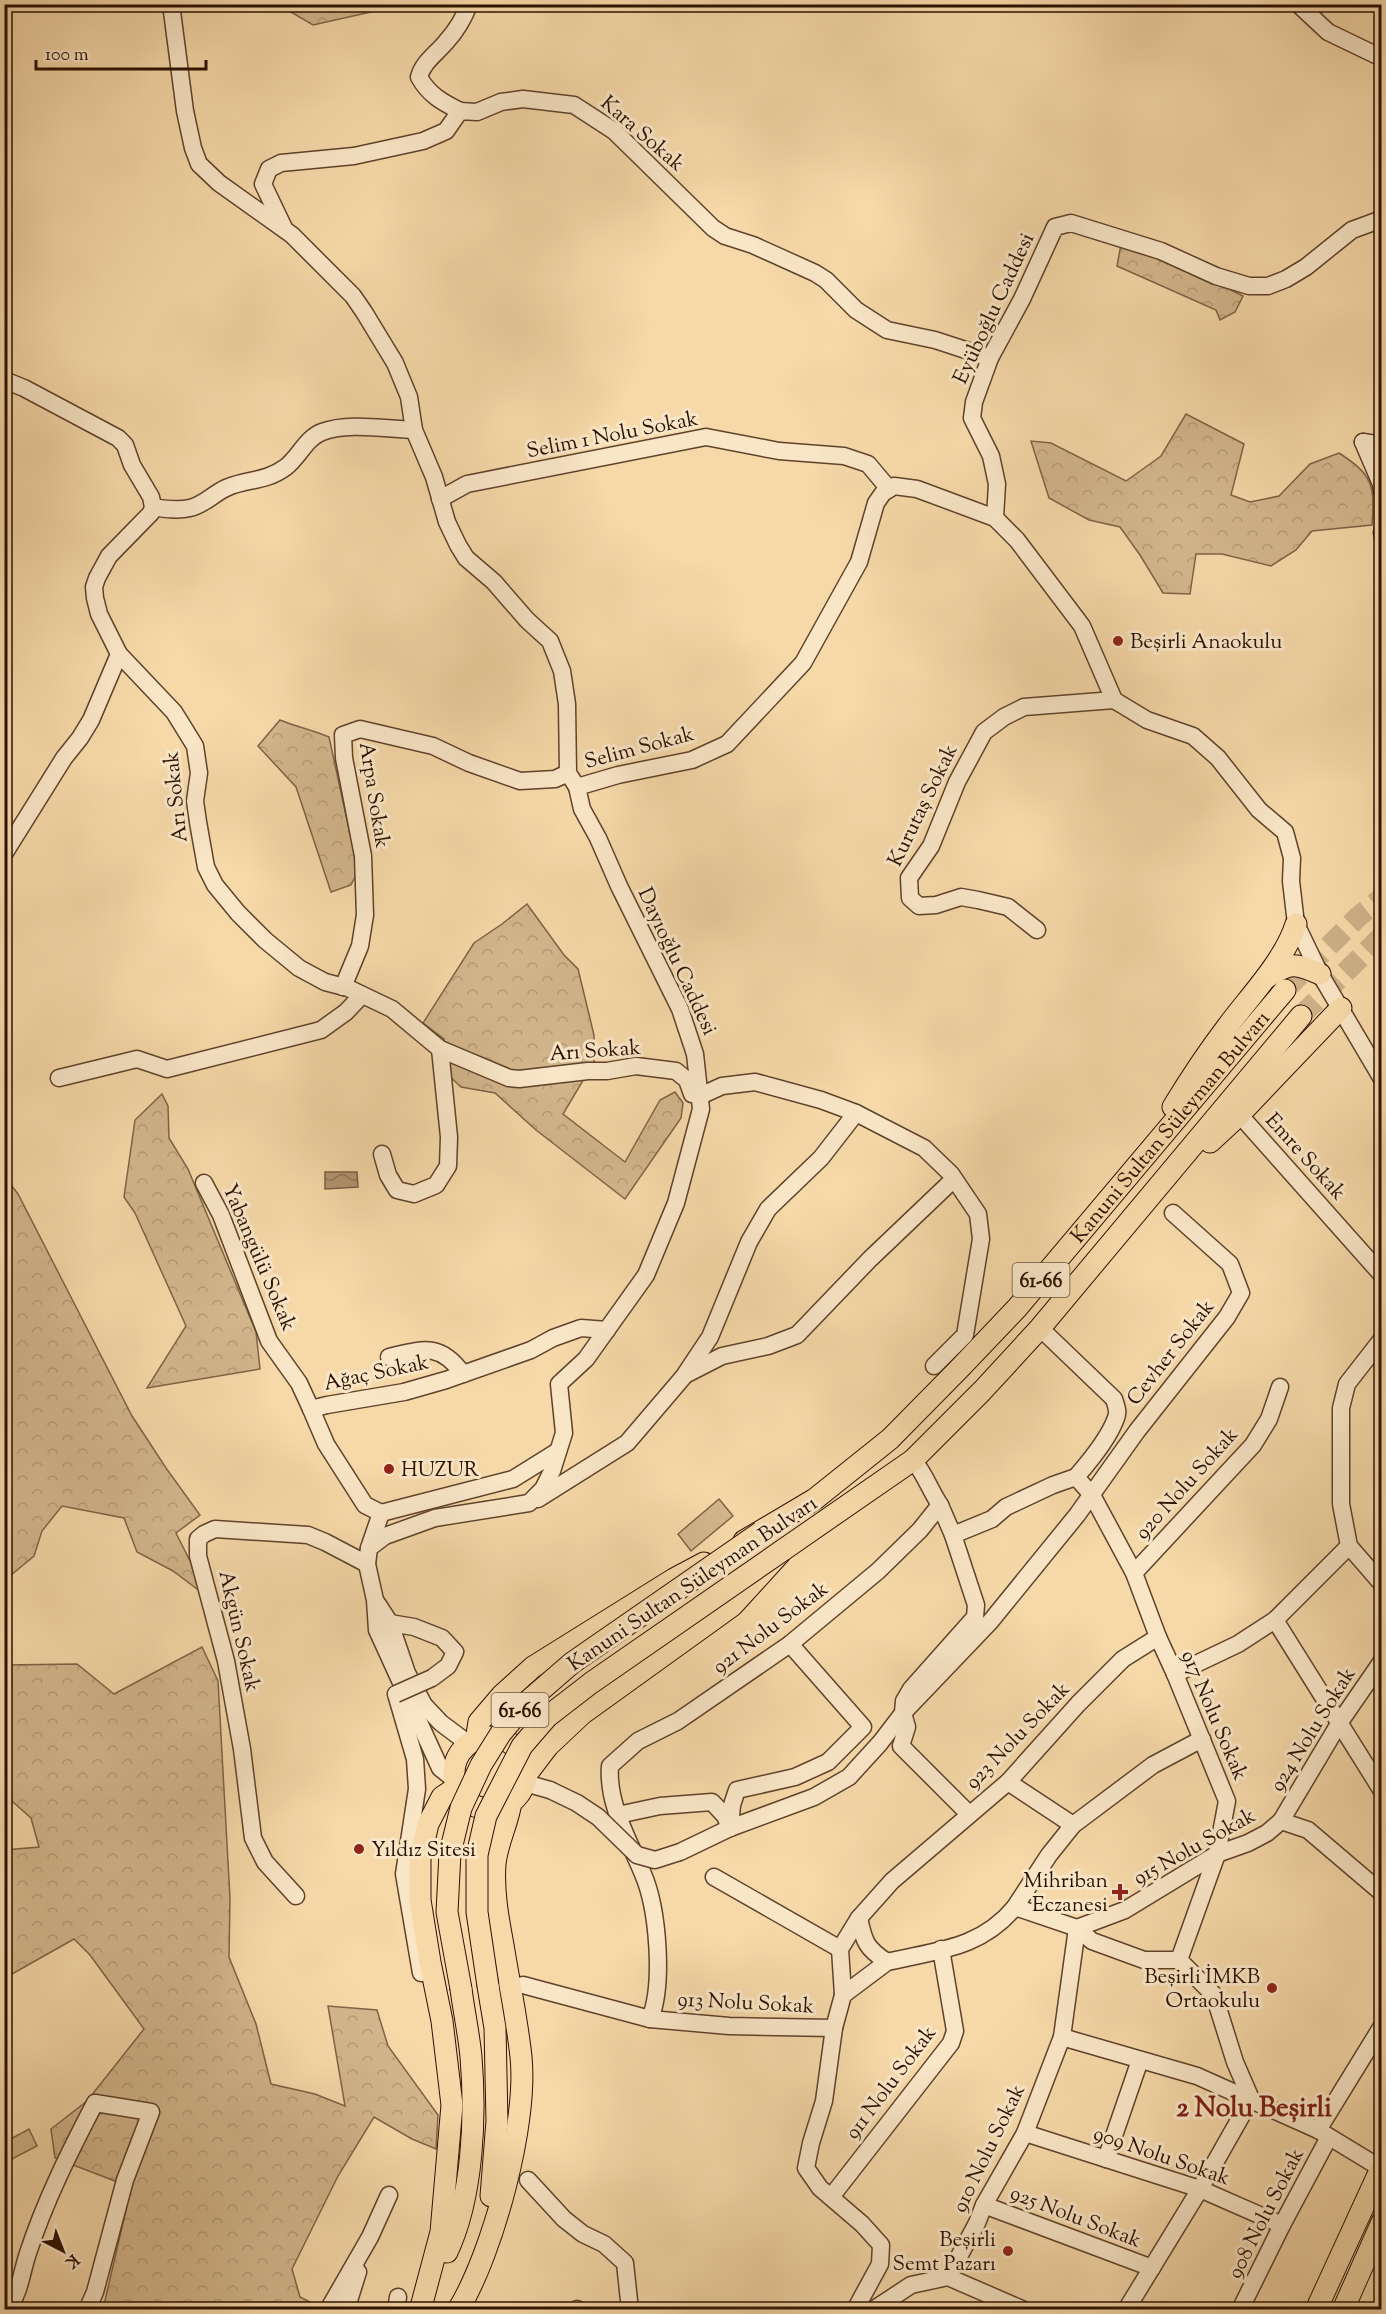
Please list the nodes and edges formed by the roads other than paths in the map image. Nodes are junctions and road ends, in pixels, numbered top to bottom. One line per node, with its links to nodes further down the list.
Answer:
1 (171, 4): 7 (street)
2 (470, 4): 5 (street)
3 (1298, 4): 4 (street)
4 (1382, 58)
5 (460, 111): 7 (street); 8 (street, Kara Sokak)
6 (1382, 219): 8 (street, Eyüboğlu Caddesi)
7 (285, 231): 10 (street, Selim Sokak)
8 (990, 358): 16 (street, Eyüboğlu Caddesi)
9 (4, 380): 15 (street)
10 (414, 430): 14 (street, Selim Sokak); 15 (street)
11 (1382, 445): 13 (street)
12 (889, 489): 14 (street, Selim 1 Nolu Sokak); 16 (street); 19 (street, Selim Sokak)
13 (1382, 490)
14 (440, 499): 19 (street, Selim Sokak)
15 (153, 507): 17 (street, Arı Sokak)
16 (996, 518): 18 (street)
17 (119, 654): 20 (street); 25 (street, Arı Sokak)
18 (1114, 700): 21 (street); 22 (street, Kurutaş Sokak)
19 (573, 780): 25 (street, Arpa Sokak); 33 (street, Dayıoğlu Caddesi)
20 (4, 854)
21 (1296, 924): 23 (street); 24 (main road, 61-66)
22 (1037, 930)
23 (1320, 974): 24 (main road, 61-66); 28 (street)
24 (1263, 980): 37 (main road, 61-66)
25 (343, 987): 27 (street, Arı Sokak)
26 (1285, 990): 37 (main road, Kanuni Sultan Süleyman Bulvarı / 61-66)
27 (362, 995): 30 (street, Arı Sokak); 32 (street)
28 (1341, 1008): 31 (street); 40 (main road, 61-66)
29 (1301, 1016): 40 (main road, Kanuni Sultan Süleyman Bulvarı / 61-66)
30 (440, 1049): 33 (street, Arı Sokak); 36 (street)
31 (1381, 1075)
32 (59, 1078)
33 (700, 1096): 34 (street); 44 (street, Dayıoğlu Caddesi)
34 (856, 1113): 38 (street); 49 (street)
35 (1246, 1122): 42 (street, Emre Sokak)
36 (382, 1154)
37 (1131, 1173): 59 (main road, Kanuni Sultan Süleyman Bulvarı / 61-66)
38 (954, 1179): 47 (street); 49 (street)
39 (204, 1183): 51 (street, Yabangülü Sokak)
40 (1151, 1194): 43 (main road, Kanuni Sultan Süleyman Bulvarı / 61-66)
41 (1173, 1213): 55 (street, Cevher Sokak)
42 (1382, 1275)
43 (1040, 1328): 53 (main road, Kanuni Sultan Süleyman Bulvarı / 61-66); 54 (street, Cevher Sokak)
44 (607, 1330): 48 (street, Ağaç Sokak); 52 (street, Dayıoğlu Caddesi)
45 (1382, 1340): 61 (street)
46 (389, 1357): 48 (street)
47 (934, 1366)
48 (463, 1374): 51 (street, Ağaç Sokak)
49 (685, 1375): 56 (street)
50 (1280, 1387): 64 (street, 920 Nolu Sokak)
51 (311, 1409): 58 (street, Ağaç Sokak)
52 (558, 1451): 56 (street, Dayıoğlu Caddesi); 58 (street)
53 (913, 1460): 57 (street); 62 (main road, Kanuni Sultan Süleyman Bulvarı / 61-66)
54 (1076, 1477): 55 (street); 60 (street)
55 (1092, 1495): 64 (street, 917 Nolu Sokak); 73 (street, Cevher Sokak)
56 (529, 1503): 63 (street)
57 (940, 1505): 60 (street); 70 (street, 921 Nolu Sokak)
58 (381, 1513): 63 (street)
59 (760, 1532): 76 (main road, 61-66); 122 (main road, Kanuni Sultan Süleyman Bulvarı / 61-66, bridge)
60 (953, 1535): 73 (street)
61 (1349, 1546): 65 (street); 67 (street)
62 (783, 1550): 77 (main road, 61-66); 128 (main road, Kanuni Sultan Süleyman Bulvarı / 61-66, bridge)
63 (368, 1556): 66 (street); 90 (street, Akgün Sokak)
64 (1134, 1574): 69 (street, 917 Nolu Sokak)
65 (1382, 1584)
66 (375, 1600): 68 (street); 79 (street)
67 (1275, 1620): 72 (street); 74 (street)
68 (390, 1623): 76 (street); 98 (street, bridge)
69 (1158, 1637): 72 (street, 917 Nolu Sokak); 78 (street, 923 Nolu Sokak)
70 (790, 1644): 83 (street, 921 Nolu Sokak); 86 (street)
71 (1382, 1661): 74 (street, 924 Nolu Sokak)
72 (1176, 1674): 75 (street, 917 Nolu Sokak)
73 (903, 1713): 82 (street); 86 (street)
74 (1340, 1722): 80 (street); 84 (street, 924 Nolu Sokak)
75 (1202, 1739): 85 (street, 913 Nolu Sokak); 87 (street, 917 Nolu Sokak)
76 (472, 1742): 77 (main road, 61-66); 79 (main road, 61-66)
77 (525, 1779): 81 (main road, 61-66); 86 (street, bridge)
78 (1008, 1782): 82 (street, 923 Nolu Sokak); 85 (street)
79 (456, 1784): 81 (main road); 122 (main road, 61-66)
80 (1382, 1791)
81 (511, 1802): 129 (main road, 61-66)
82 (969, 1814): 92 (street, 923 Nolu Sokak)
83 (618, 1815): 86 (street); 101 (street)
84 (1281, 1821): 87 (street, 915 Nolu Sokak); 89 (street, 915 Nolu Sokak)
85 (1073, 1825): 91 (street, 913 Nolu Sokak)
86 (730, 1828)
87 (1217, 1854): 93 (street, 915 Nolu Sokak); 96 (street, 917 Nolu Sokak)
88 (714, 1877): 94 (street)
89 (1382, 1893)
90 (296, 1896)
91 (1015, 1906): 93 (street); 95 (street, 913 Nolu Sokak)
92 (859, 1918): 94 (street, 923 Nolu Sokak); 97 (street)
93 (1077, 1928): 96 (street); 104 (street, 910 Nolu Sokak)
94 (840, 1949): 100 (street)
95 (941, 1949): 97 (street, 913 Nolu Sokak); 114 (street, 911 Nolu Sokak)
96 (1179, 1960): 106 (street)
97 (887, 1962): 100 (street, 913 Nolu Sokak)
98 (421, 1973)
99 (523, 1984): 101 (street, 913 Nolu Sokak)
100 (843, 1995): 103 (street, 913 Nolu Sokak)
101 (650, 2019): 103 (street, 913 Nolu Sokak)
102 (1382, 2026): 108 (street, 908 Nolu Sokak)
103 (834, 2028): 114 (street)
104 (1062, 2037): 105 (street); 107 (street, 910 Nolu Sokak)
105 (1140, 2060): 106 (street); 109 (street)
106 (1251, 2099): 108 (street); 112 (street)
107 (1025, 2133): 109 (street, 909 Nolu Sokak); 115 (street, 910 Nolu Sokak)
108 (1323, 2133): 110 (street); 117 (street, 908 Nolu Sokak)
109 (1106, 2158): 112 (street, 909 Nolu Sokak)
110 (1381, 2167): 136 (main road)
111 (528, 2180): 130 (street)
112 (1200, 2189): 117 (street, 909 Nolu Sokak); 119 (street)
113 (389, 2195): 118 (street)
114 (831, 2197): 131 (street)
115 (984, 2205): 119 (street, 925 Nolu Sokak); 120 (street, 910 Nolu Sokak)
116 (1382, 2222): 137 (main road)
117 (1282, 2225): 135 (street, 908 Nolu Sokak)
118 (353, 2265): 126 (street); 127 (street)
119 (1152, 2268): 134 (street)
120 (948, 2277): 121 (street); 123 (street)
121 (899, 2292): 132 (street); 133 (street)
122 (420, 2308)
123 (1024, 2309)
124 (8, 2310): 125 (street)
125 (87, 2310)
126 (328, 2310)
127 (346, 2310)
128 (451, 2310)
129 (458, 2310)
130 (630, 2310)
131 (855, 2310)
132 (873, 2310)
133 (894, 2310)
134 (1126, 2310)
135 (1240, 2310)
136 (1316, 2310)
137 (1343, 2310)

